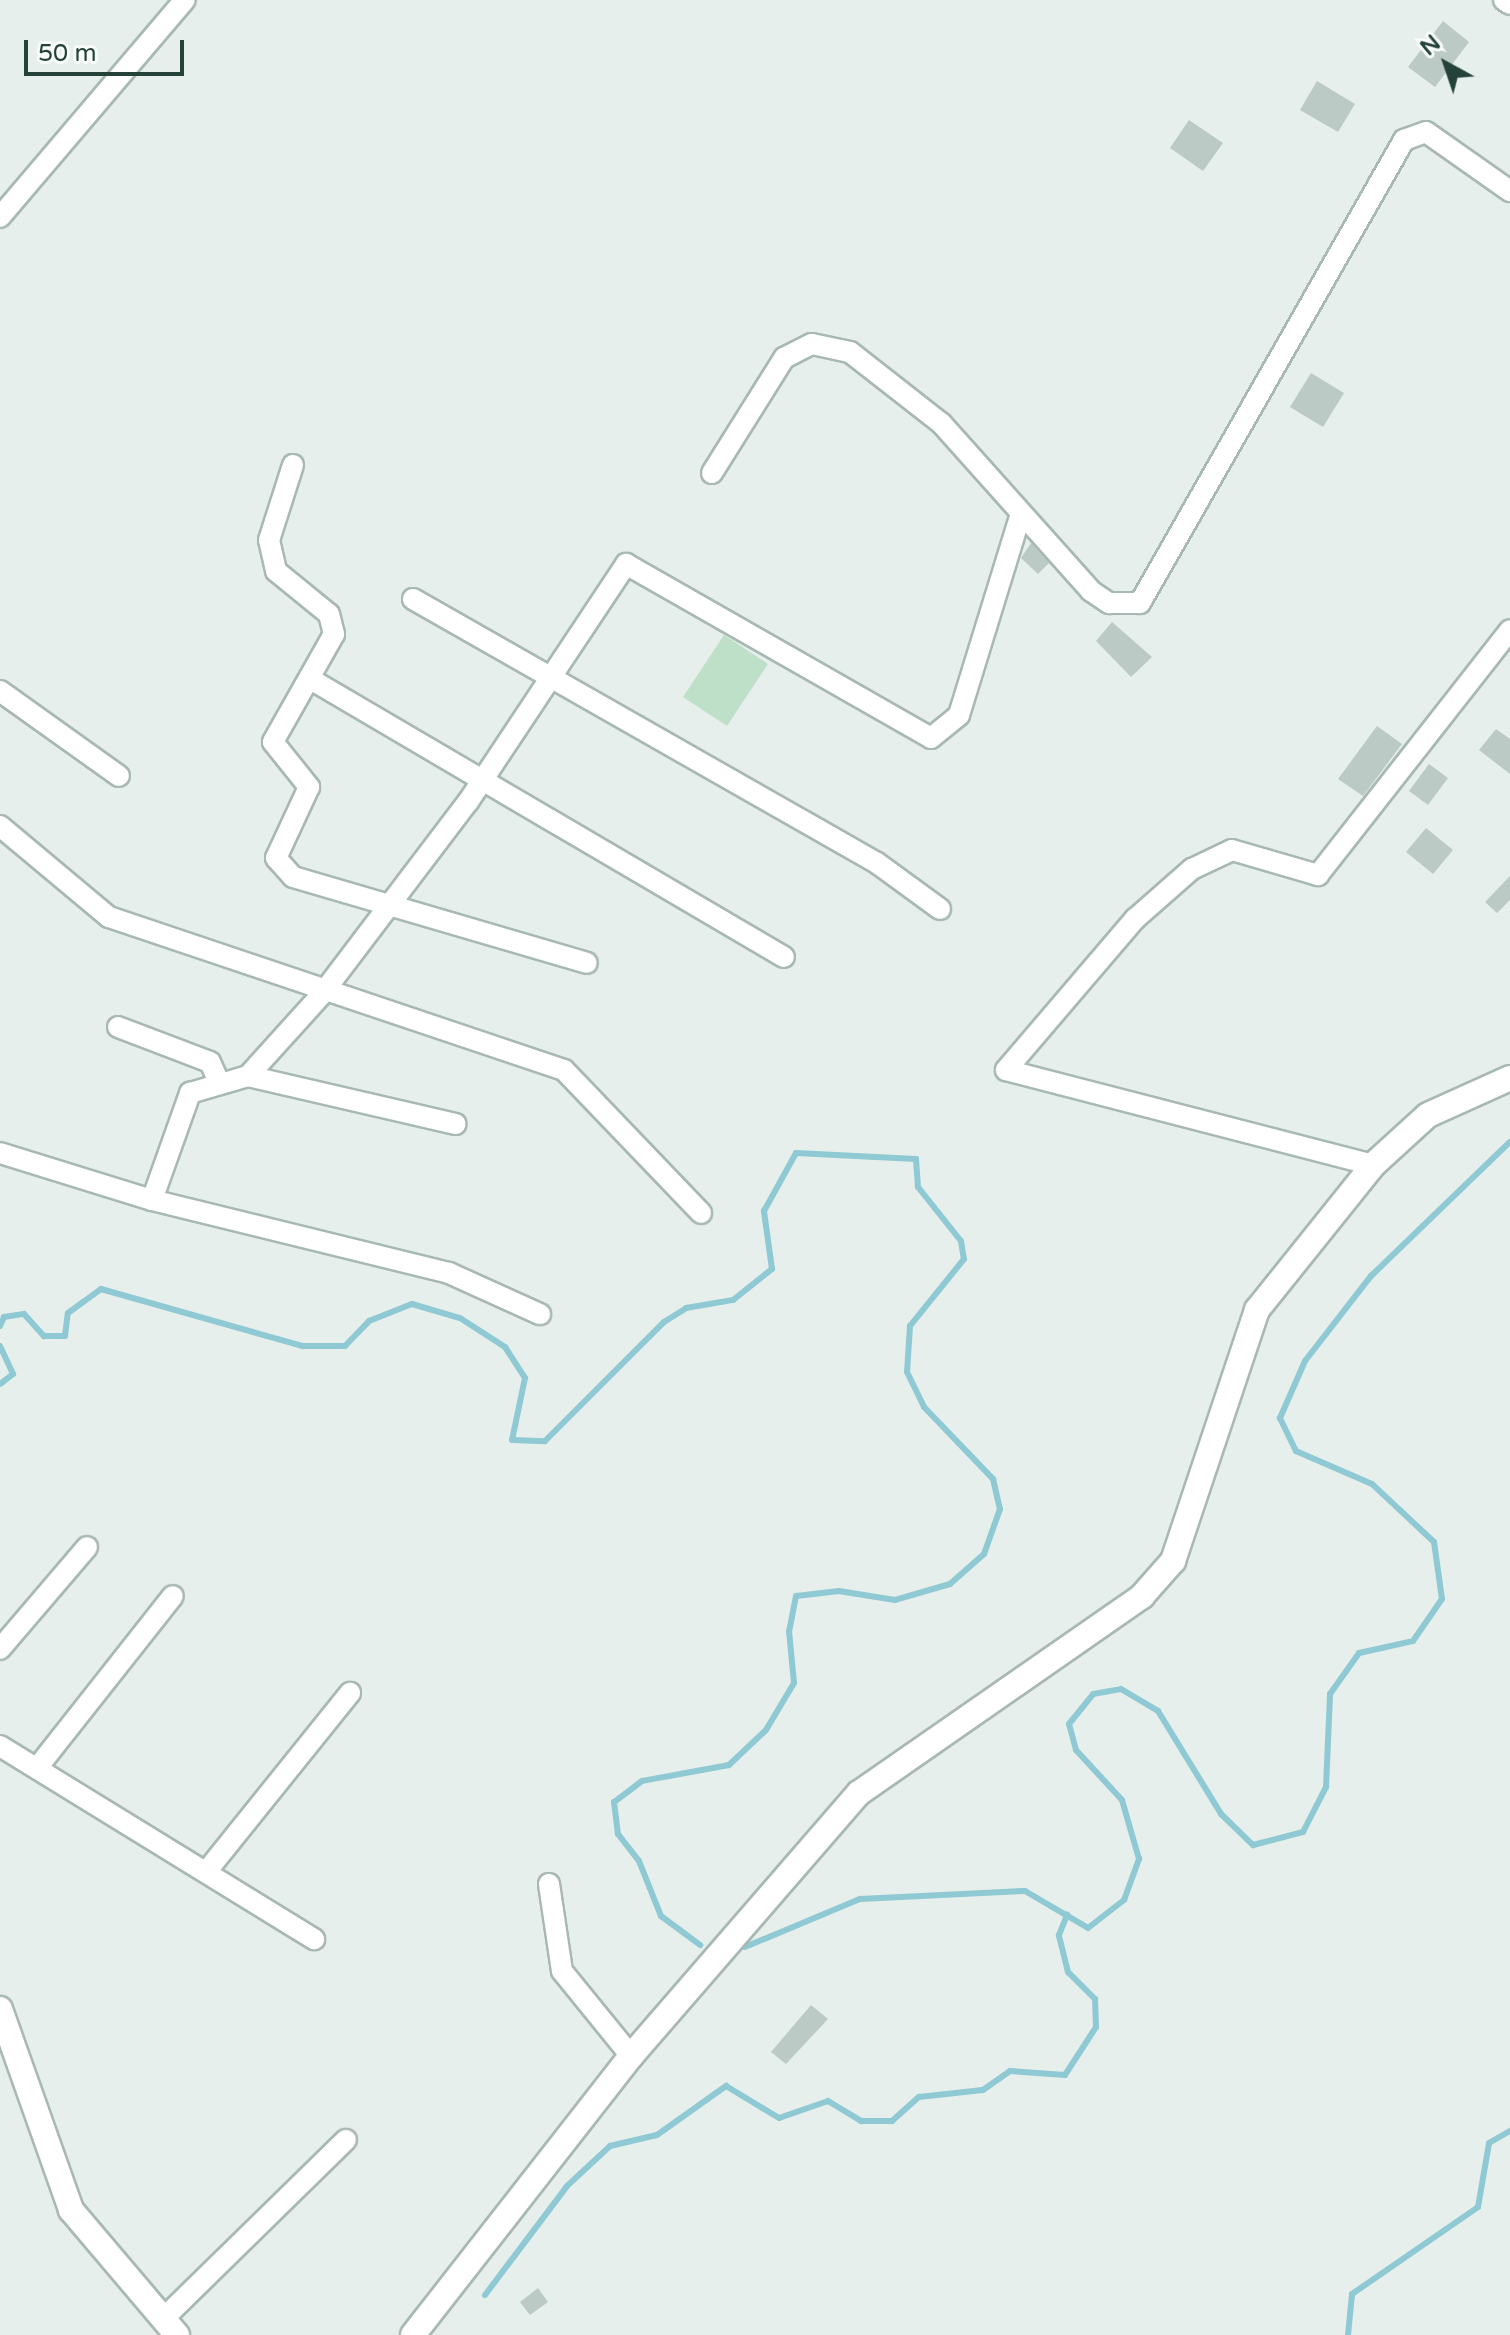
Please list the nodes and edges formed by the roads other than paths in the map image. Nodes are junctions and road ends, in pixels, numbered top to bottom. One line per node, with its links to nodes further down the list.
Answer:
1 (185, 0): 5 (street)
2 (1504, 0): 3 (street)
3 (1510, 4)
4 (1510, 191): 8 (street)
5 (0, 217)
6 (293, 465): 12 (street)
7 (712, 473): 8 (street)
8 (1020, 517): 11 (street)
9 (413, 599): 11 (street)
10 (1510, 630): 28 (street)
11 (544, 677): 15 (street); 18 (street)
12 (312, 680): 15 (street); 17 (street)
13 (0, 691): 14 (street)
14 (119, 776)
15 (480, 785): 17 (street); 19 (street)
16 (0, 826): 21 (street)
17 (387, 905): 20 (street); 21 (street)
18 (940, 909)
19 (784, 957)
20 (587, 963)
21 (322, 994): 23 (street); 30 (street)
22 (118, 1027): 25 (street)
23 (248, 1076): 25 (street); 26 (street)
24 (1510, 1078): 28 (street)
25 (219, 1082): 29 (street)
26 (456, 1124)
27 (0, 1153): 29 (street)
28 (1373, 1165): 42 (street)
29 (152, 1200): 31 (street)
30 (701, 1213)
31 (540, 1314)
32 (87, 1547): 34 (street)
33 (173, 1596): 37 (street)
34 (0, 1649)
35 (350, 1693): 38 (street)
36 (0, 1746): 37 (street)
37 (37, 1768): 38 (street)
38 (206, 1872): 40 (street)
39 (549, 1884): 42 (street)
40 (314, 1939)
41 (0, 2009): 44 (street)
42 (631, 2056): 45 (street)
43 (346, 2140): 44 (street)
44 (170, 2327)
45 (413, 2335)

